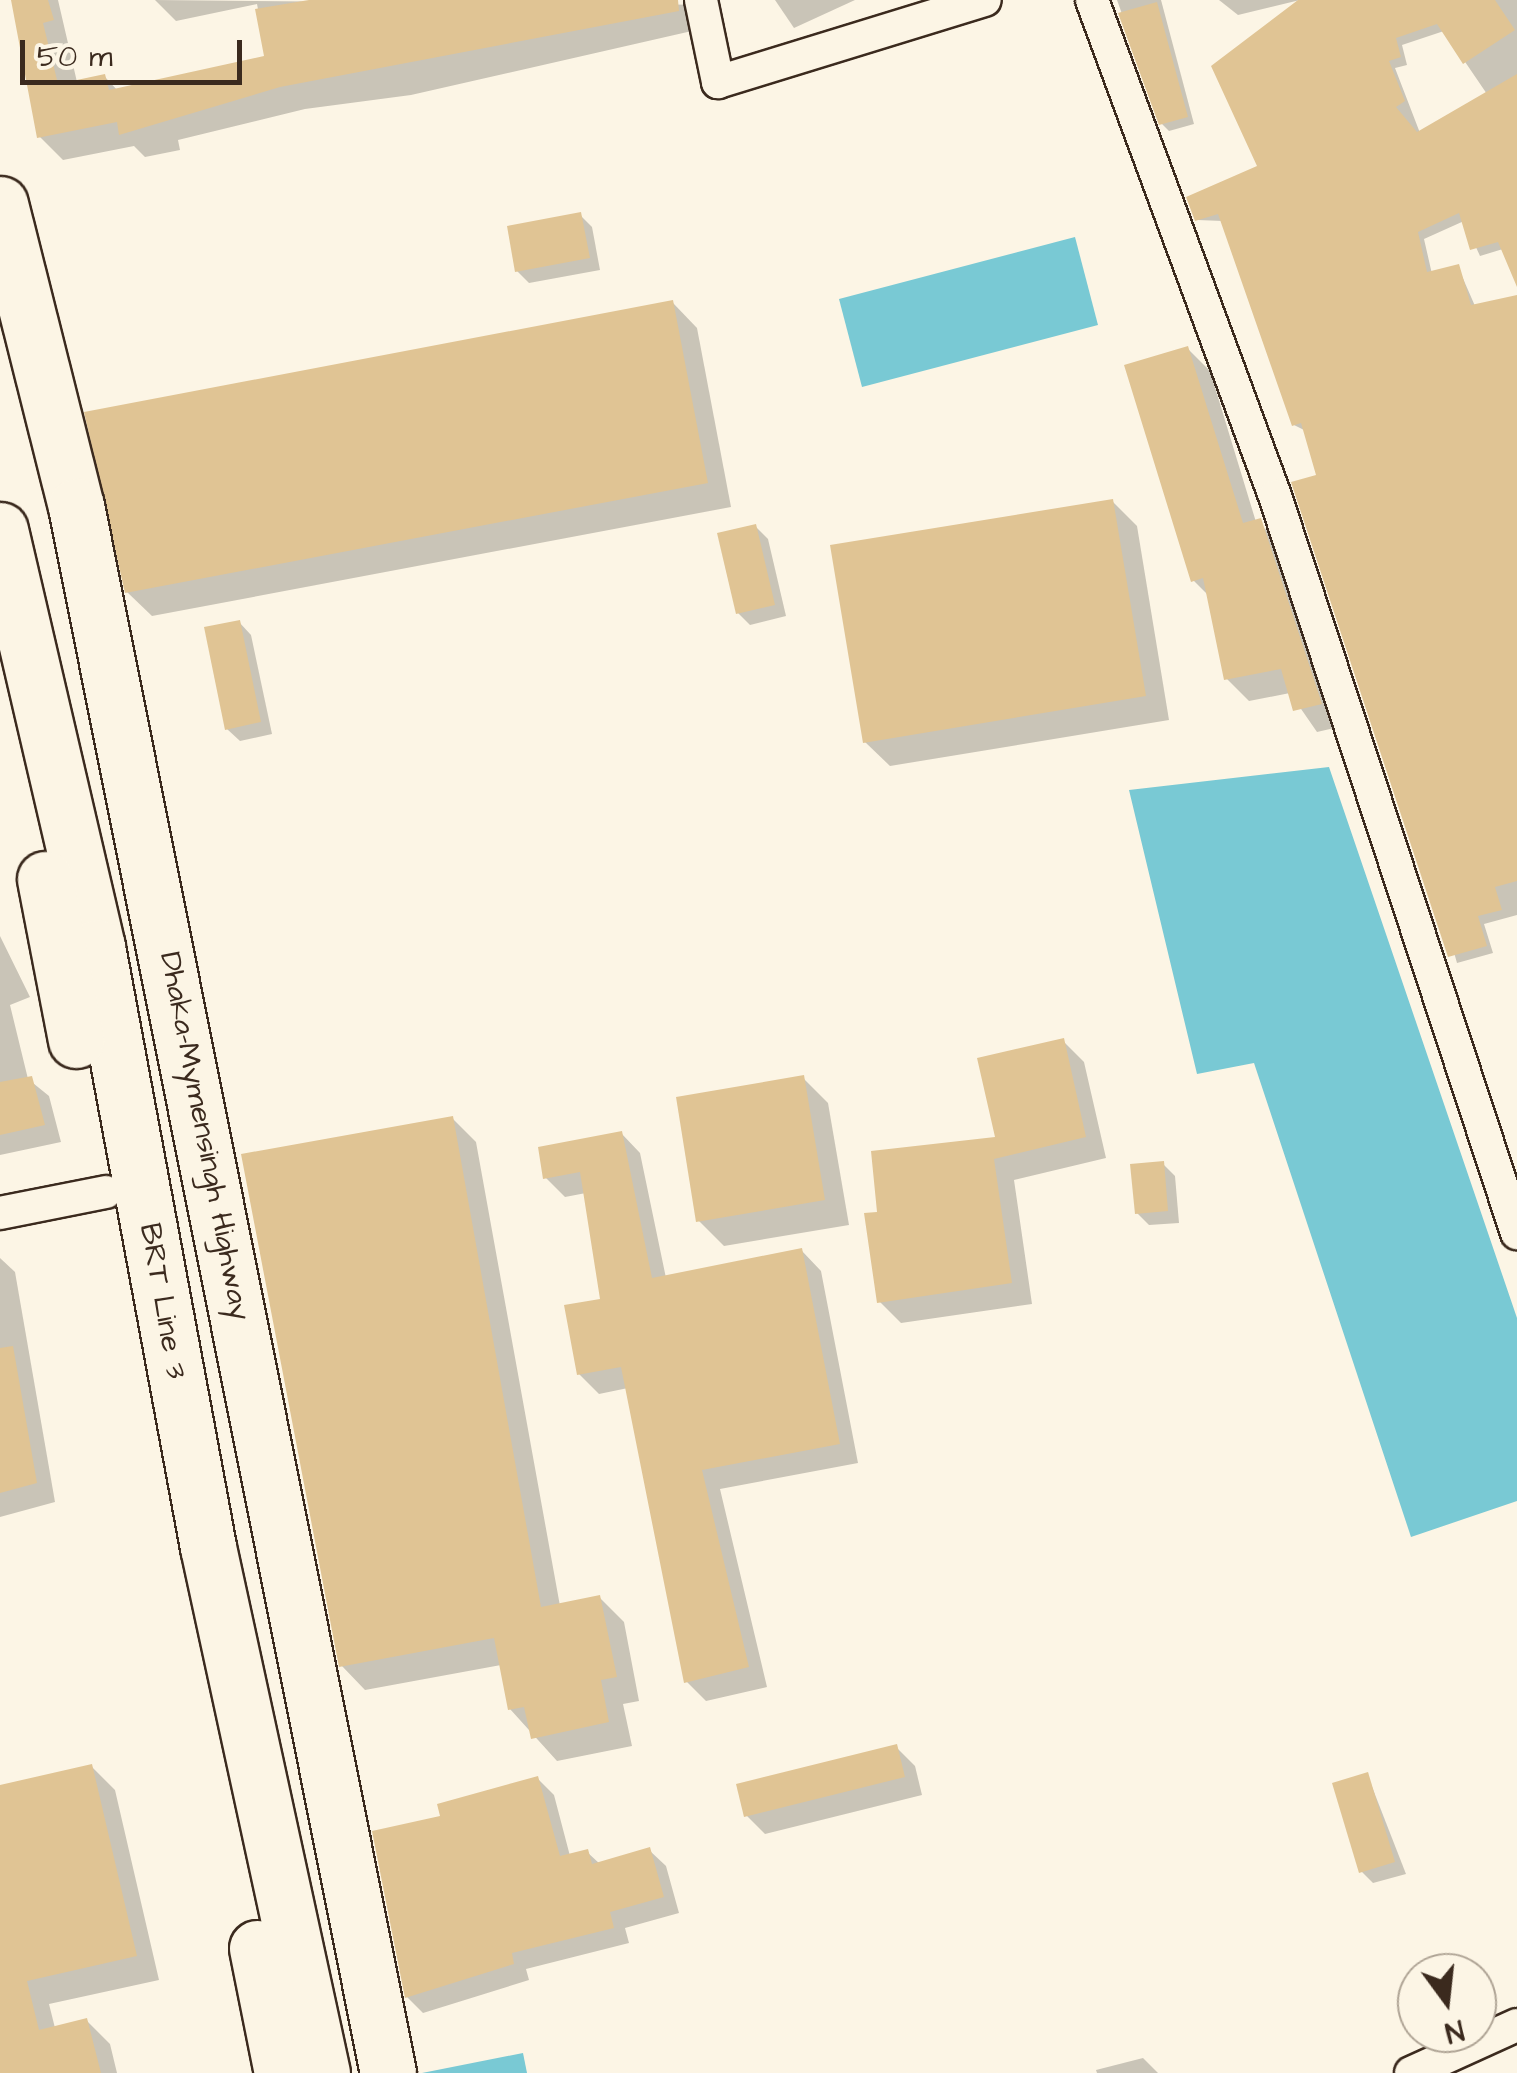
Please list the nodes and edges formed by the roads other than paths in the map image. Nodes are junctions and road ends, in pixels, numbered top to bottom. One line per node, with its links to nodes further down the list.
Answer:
1 (701, 0): 2 (street)
2 (985, 0)
3 (1092, 0): 9 (street)
4 (0, 204): 13 (highway, Dhaka-Mymensingh Highway)
5 (0, 530): 12 (highway, BRT Line 3)
6 (0, 650): 7 (highway)
7 (106, 1192): 8 (street); 11 (highway)
8 (0, 1213)
9 (1517, 1233)
10 (1517, 2025): 14 (street)
11 (282, 2073)
12 (322, 2073)
13 (388, 2073)
14 (1411, 2073)

